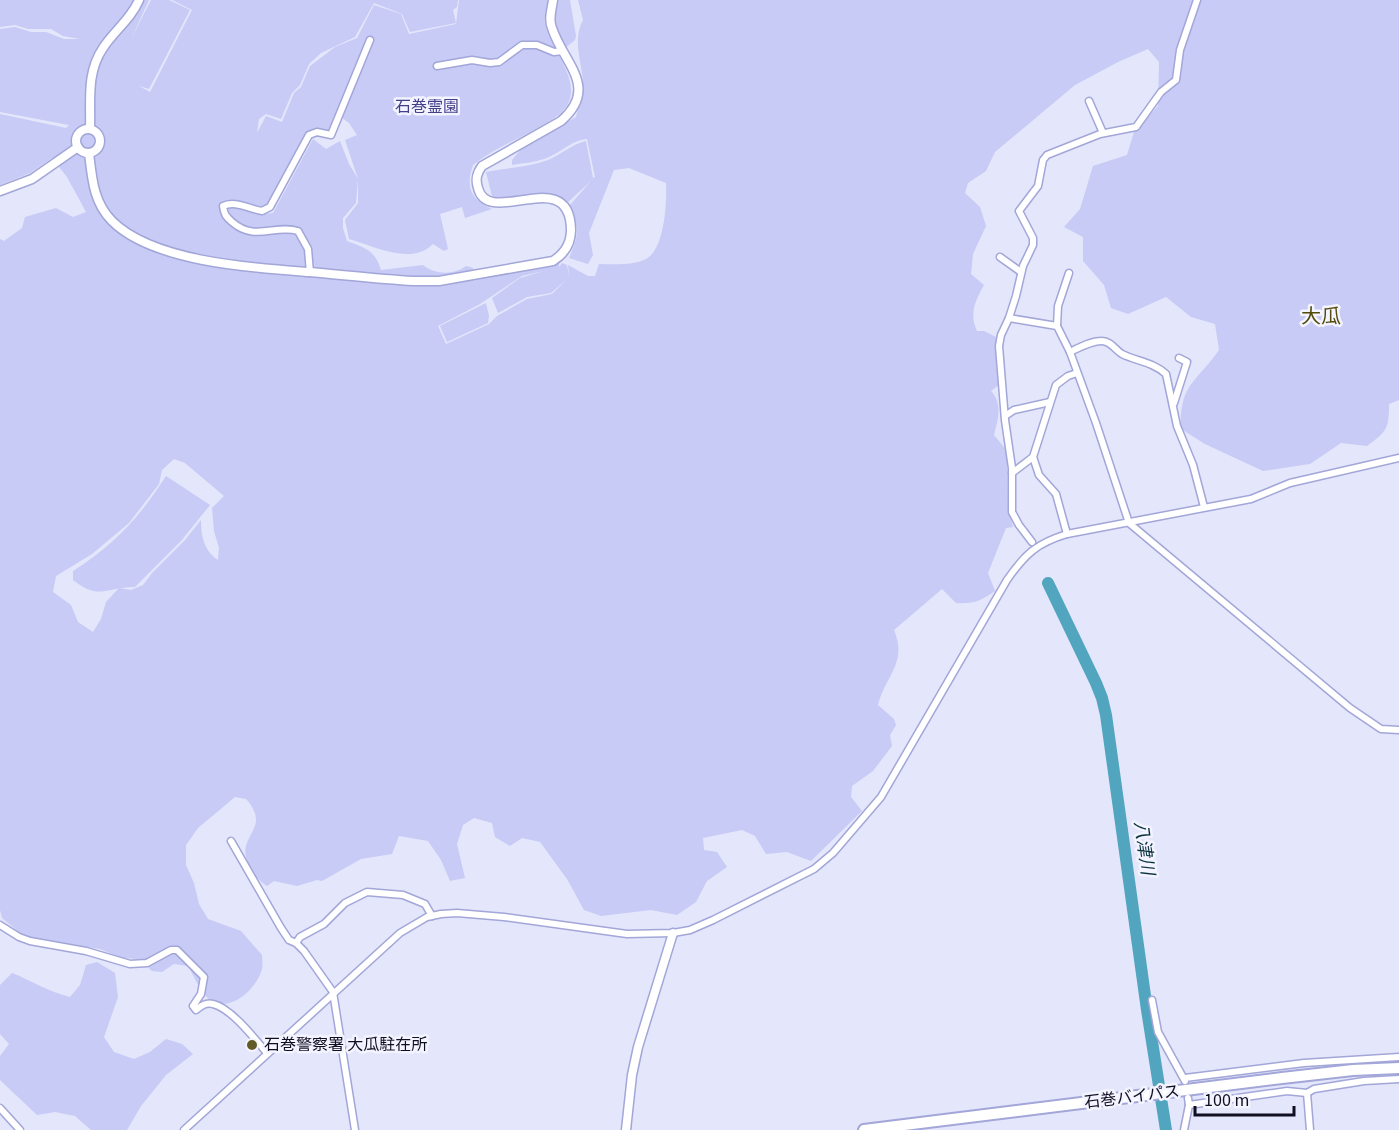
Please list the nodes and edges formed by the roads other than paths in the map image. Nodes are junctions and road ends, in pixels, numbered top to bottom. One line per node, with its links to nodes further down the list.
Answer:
1 (139, 0): 8 (street)
2 (554, 0): 5 (street)
3 (1197, 0): 9 (street)
4 (370, 40): 15 (street)
5 (563, 51): 6 (street); 15 (street)
6 (436, 66)
7 (1089, 101): 9 (street)
8 (90, 129): 10 (street); 11 (street)
9 (1103, 133): 14 (street)
10 (78, 147): 11 (street); 12 (street)
11 (89, 153): 15 (street)
12 (0, 191)
13 (1000, 257): 14 (street)
14 (1021, 272): 17 (street)
15 (310, 273)
16 (1069, 273): 18 (street)
17 (1009, 318): 18 (street); 24 (street)
18 (1057, 326): 19 (street)
19 (1070, 352): 21 (street); 23 (street)
20 (1179, 358): 23 (street)
21 (1077, 373): 22 (street); 29 (street)
22 (1050, 402): 24 (street); 25 (street)
23 (1172, 406): 28 (street)
24 (1005, 416): 27 (street)
25 (1033, 457): 27 (street); 30 (street)
26 (1399, 458): 28 (street)
27 (1012, 473): 31 (street)
28 (1204, 507): 29 (street)
29 (1129, 523): 30 (street); 32 (street)
30 (1067, 534): 36 (street)
31 (1032, 542)
32 (1399, 730)
33 (231, 841): 37 (street)
34 (432, 916): 36 (street); 37 (street); 38 (street)
35 (0, 925): 40 (street)
36 (673, 933): 51 (street)
37 (296, 943): 38 (street)
38 (333, 992): 40 (street); 50 (street)
39 (1152, 1000): 41 (street)
40 (267, 1053): 49 (street)
41 (1399, 1057)
42 (1399, 1068): 52 (highway, 石巻バイパス)
43 (1399, 1079): 44 (street)
44 (1307, 1093): 46 (street); 54 (street)
45 (1188, 1098): 46 (street)
46 (1189, 1106): 53 (street)
47 (0, 1108): 48 (street)
48 (20, 1130)
49 (184, 1130)
50 (355, 1130)
51 (626, 1130)
52 (864, 1130)
53 (1184, 1130)
54 (1310, 1130)

